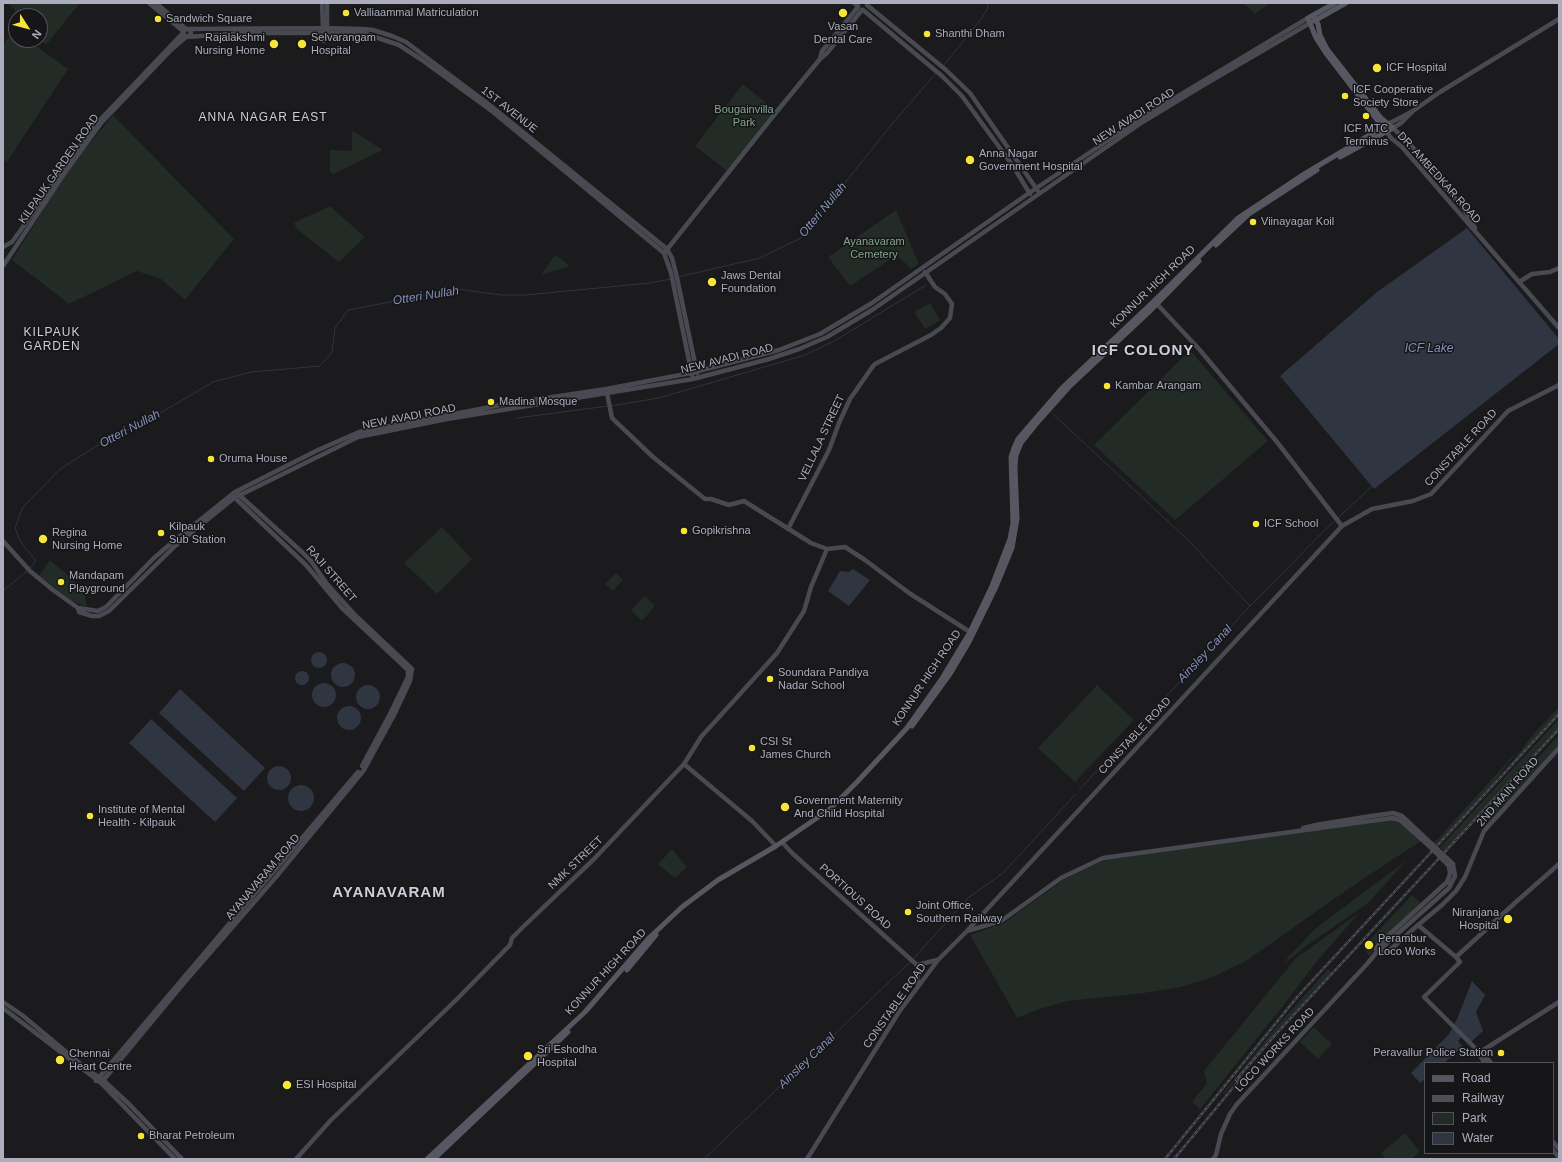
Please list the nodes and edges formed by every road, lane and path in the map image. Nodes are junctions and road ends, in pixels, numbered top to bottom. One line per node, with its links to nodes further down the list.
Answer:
1 (149, 3): 13 (main road)
2 (156, 3): 13 (main road)
3 (322, 3): 12 (main road)
4 (327, 3): 12 (main road)
5 (1335, 3): 9 (main road, NEW AVADI ROAD)
6 (1346, 3): 9 (main road, NEW AVADI ROAD)
7 (867, 4): 8 (main road); 17 (main road)
8 (859, 6): 18 (main road); 28 (main road)
9 (1314, 18): 11 (main road, NEW AVADI ROAD); 15 (main road)
10 (1559, 19): 15 (main road)
11 (1309, 21): 16 (main road); 20 (main road, NEW AVADI ROAD); 22 (main road, NEW AVADI ROAD)
12 (325, 30): 13 (main road, 1ST AVENUE); 14 (main road); 28 (main road, 1ST AVENUE)
13 (186, 32): 19 (main road, KILPAUK GARDEN ROAD)
14 (324, 41)
15 (1390, 126): 16 (main road); 24 (main road, DR. AMBEDKAR ROAD)
16 (1384, 129): 24 (main road, DR. AMBEDKAR ROAD); 34 (main road); 45 (main road, KONNUR HIGH ROAD)
17 (1017, 161): 18 (main road); 20 (main road)
18 (1012, 164): 21 (main road)
19 (62, 173): 25 (main road, KILPAUK GARDEN ROAD); 27 (main road, KILPAUK GARDEN ROAD)
20 (1036, 188): 21 (main road, NEW AVADI ROAD); 22 (main road)
21 (1030, 193): 23 (main road); 30 (main road, NEW AVADI ROAD)
22 (1040, 194): 23 (main road, NEW AVADI ROAD)
23 (1033, 199): 32 (main road, NEW AVADI ROAD)
24 (1480, 237): 33 (main road, DR. AMBEDKAR ROAD)
25 (12, 242): 26 (main road, KILPAUK GARDEN ROAD); 27 (main road)
26 (3, 247)
27 (15, 247): 29 (main road, KILPAUK GARDEN ROAD)
28 (666, 251): 36 (main road, 1ST AVENUE)
29 (3, 266)
30 (922, 268): 32 (main road); 36 (main road, NEW AVADI ROAD)
31 (1559, 268): 33 (main road)
32 (926, 273): 37 (main road, NEW AVADI ROAD); 42 (main road, VELLALA STREET)
33 (1520, 282): 35 (main road, DR. AMBEDKAR ROAD)
34 (1157, 304): 41 (main road); 47 (main road)
35 (1559, 328)
36 (694, 372): 37 (main road, 1ST AVENUE); 40 (main road, NEW AVADI ROAD)
37 (695, 379): 39 (main road, NEW AVADI ROAD)
38 (1559, 385): 41 (main road, CONSTABLE ROAD)
39 (607, 393): 40 (main road, NEW AVADI ROAD); 42 (main road)
40 (235, 495): 43 (main road, NEW AVADI ROAD); 46 (main road, RAJI STREET)
41 (1342, 526): 57 (main road, CONSTABLE ROAD)
42 (788, 528): 44 (main road)
43 (3, 541)
44 (827, 549): 45 (main road); 49 (main road, NMK STREET)
45 (970, 632): 47 (main road, KONNUR HIGH ROAD)
46 (410, 670): 69 (main road, AYANAVARAM ROAD)
47 (907, 728): 51 (main road, KONNUR HIGH ROAD)
48 (1559, 748): 55 (main road, 2ND MAIN ROAD)
49 (684, 764): 52 (main road); 72 (main road, NMK STREET)
50 (1301, 829): 54 (main road, bridge); 54 (main road, bridge); 57 (main road)
51 (782, 842): 52 (main road, KONNUR HIGH ROAD); 61 (main road, PORTIOUS ROAD)
52 (776, 846): 56 (main road, KONNUR HIGH ROAD)
53 (1559, 864): 59 (main road)
54 (1451, 865): 58 (main road)
55 (1418, 924): 58 (main road, 2ND MAIN ROAD); 59 (main road)
56 (659, 930): 73 (main road, KONNUR HIGH ROAD); 74 (main road, KONNUR HIGH ROAD)
57 (966, 932): 60 (main road, CONSTABLE ROAD)
58 (1378, 948): 76 (main road, LOCO WORKS ROAD)
59 (1456, 957): 66 (main road)
60 (938, 960): 61 (main road); 62 (main road, CONSTABLE ROAD)
61 (917, 965): 62 (main road)
62 (918, 987): 75 (main road, CONSTABLE ROAD)
63 (3, 1002): 69 (main road)
64 (1559, 1002): 66 (main road)
65 (3, 1008): 69 (main road)
66 (1478, 1052): 67 (main road); 68 (main road)
67 (1484, 1062)
68 (1490, 1062)
69 (100, 1080): 70 (main road); 71 (main road)
70 (175, 1159)
71 (182, 1159)
72 (296, 1159)
73 (427, 1159)
74 (434, 1159)
75 (807, 1159)
76 (1213, 1159)

